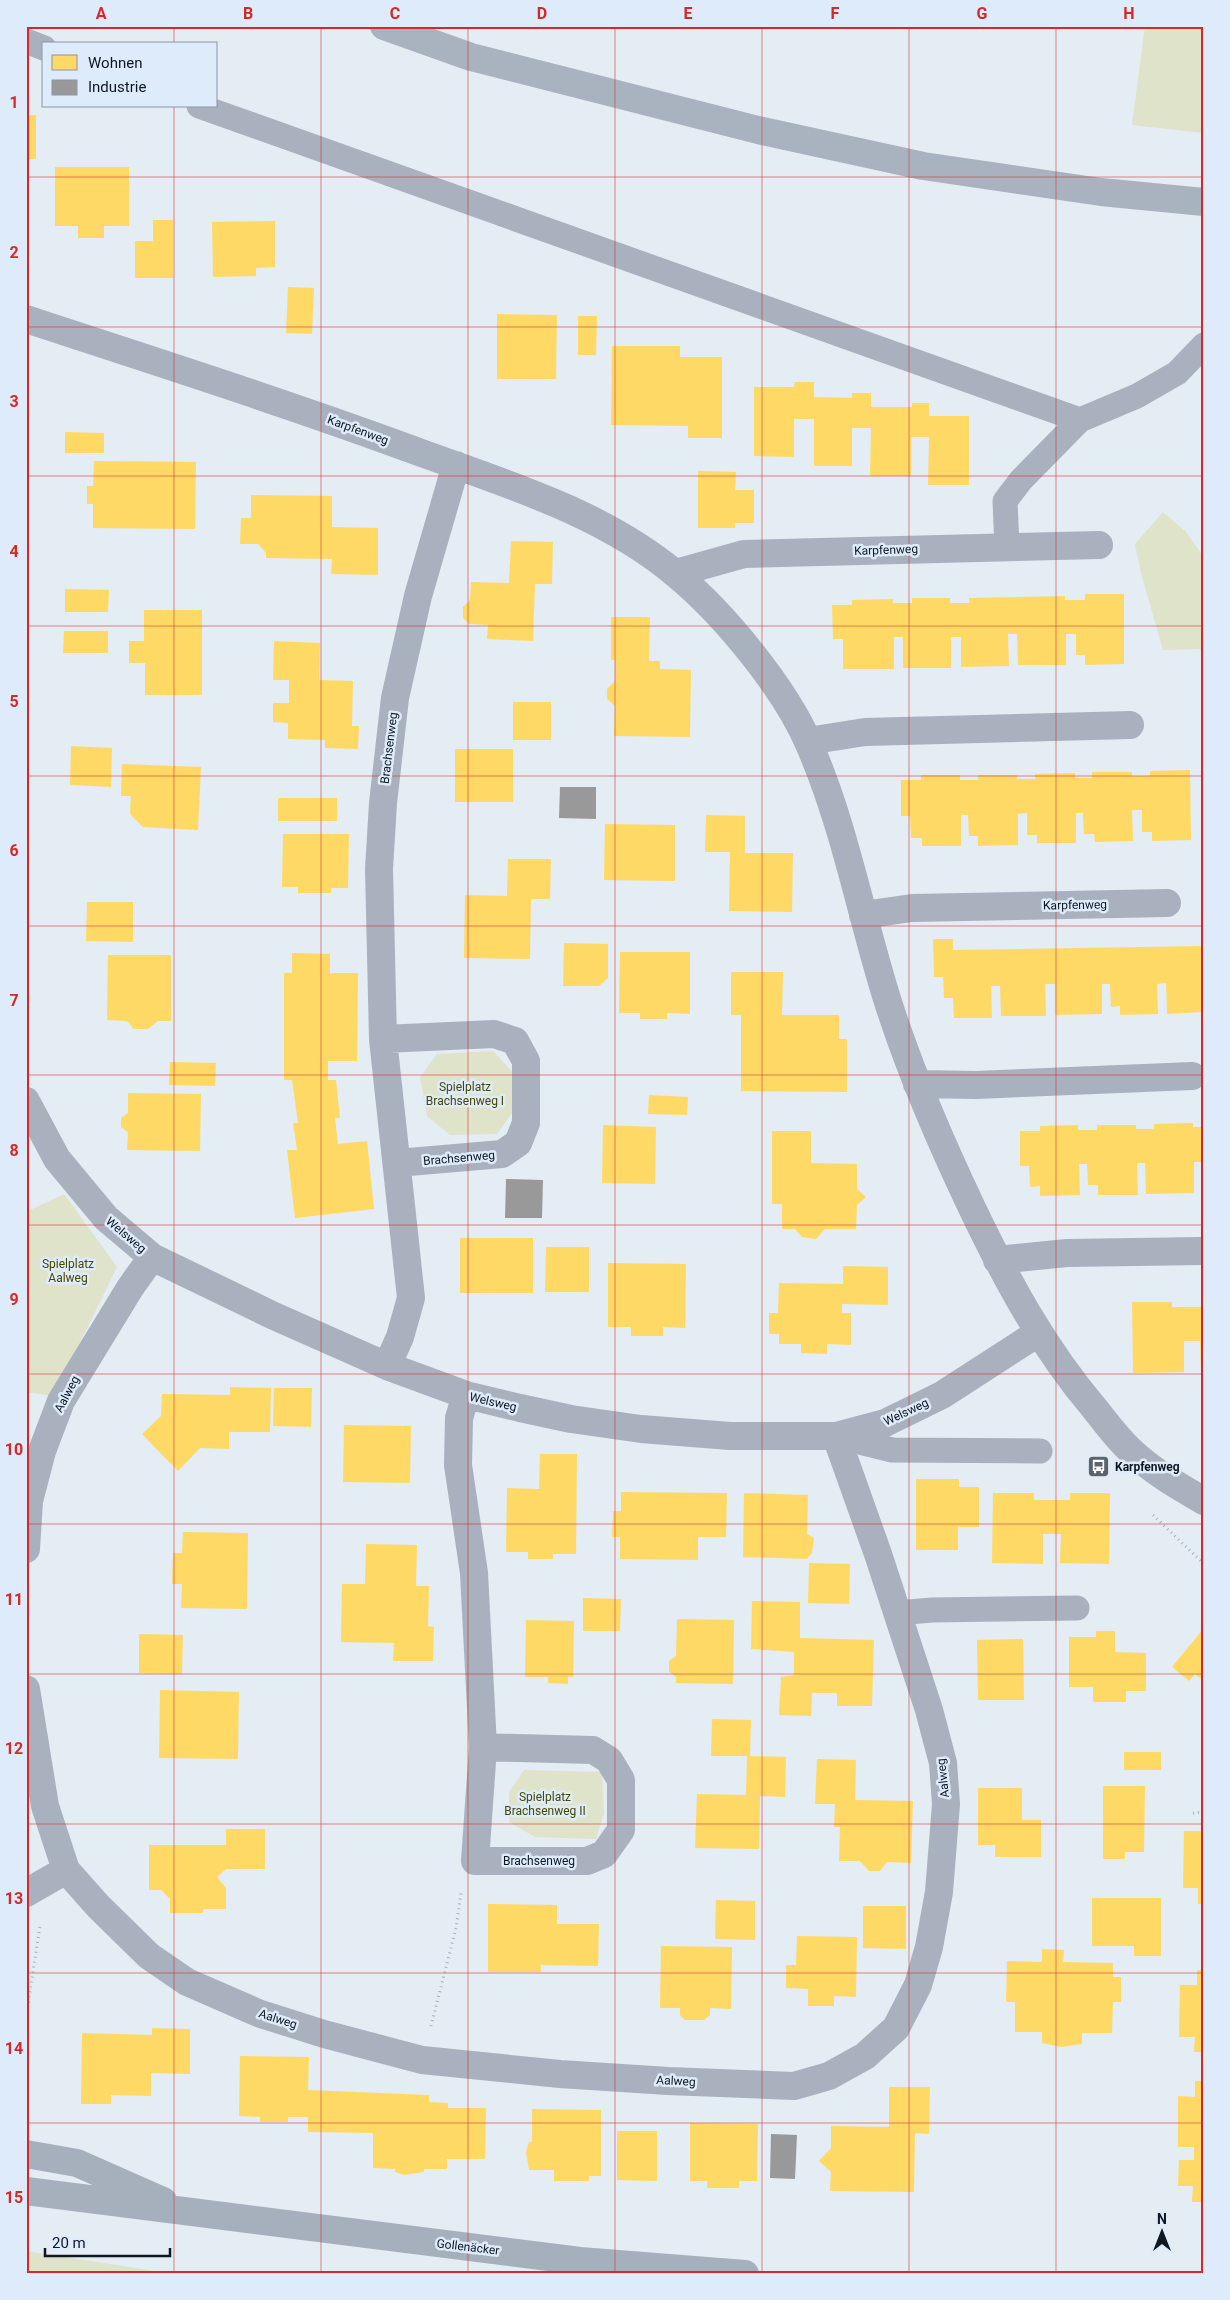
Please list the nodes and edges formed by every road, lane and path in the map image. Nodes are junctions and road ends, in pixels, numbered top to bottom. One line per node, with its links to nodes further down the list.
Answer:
1 (384, 26): 5 (main road)
2 (26, 41): 3 (lane)
3 (42, 47)
4 (205, 108): 8 (lane)
5 (1204, 202)
6 (27, 322): 9 (street, Karpfenweg)
7 (1204, 344): 8 (lane)
8 (1080, 420): 11 (lane)
9 (456, 465): 12 (street, Karpfenweg); 17 (street, Brachsenweg)
10 (1099, 545): 11 (street, Karpfenweg)
11 (1007, 547): 12 (street, Karpfenweg)
12 (676, 573): 14 (street, Karpfenweg)
13 (1130, 725): 14 (street)
14 (808, 741): 16 (street, Karpfenweg)
15 (1167, 903): 16 (street, Karpfenweg)
16 (863, 915): 19 (street, Karpfenweg)
17 (383, 1038): 21 (street, Brachsenweg); 21 (street, Brachsenweg)
18 (1192, 1076): 19 (street)
19 (917, 1084): 24 (street, Karpfenweg)
20 (27, 1103): 23 (street, Welsweg)
21 (397, 1163): 26 (street, Brachsenweg)
22 (1202, 1251): 24 (street)
23 (152, 1257): 26 (street, Welsweg); 31 (street, Aalweg)
24 (997, 1260): 25 (street, Karpfenweg)
25 (1038, 1333): 28 (street, Welsweg); 30 (street, Karpfenweg)
26 (388, 1366): 27 (street, Welsweg)
27 (466, 1395): 28 (street, Welsweg); 35 (street)
28 (836, 1436): 29 (lane); 33 (street, Aalweg)
29 (1040, 1451)
30 (1204, 1501)
31 (26, 1548)
32 (1077, 1608): 33 (lane)
33 (897, 1613): 42 (street, Aalweg)
34 (26, 1689): 39 (street, Aalweg)
35 (483, 1747): 38 (street); 38 (street, Brachsenweg)
36 (1204, 1812): 37 (path)
37 (1193, 1813)
38 (476, 1861): 42 (path)
39 (66, 1870): 40 (street); 42 (street, Aalweg)
40 (31, 1905): 41 (path)
41 (26, 2017)
42 (422, 2060)
43 (26, 2154): 45 (street, Gollenäcker)
44 (26, 2191): 45 (street, Gollenäcker)
45 (192, 2213): 46 (street, Gollenäcker)
46 (745, 2274)

